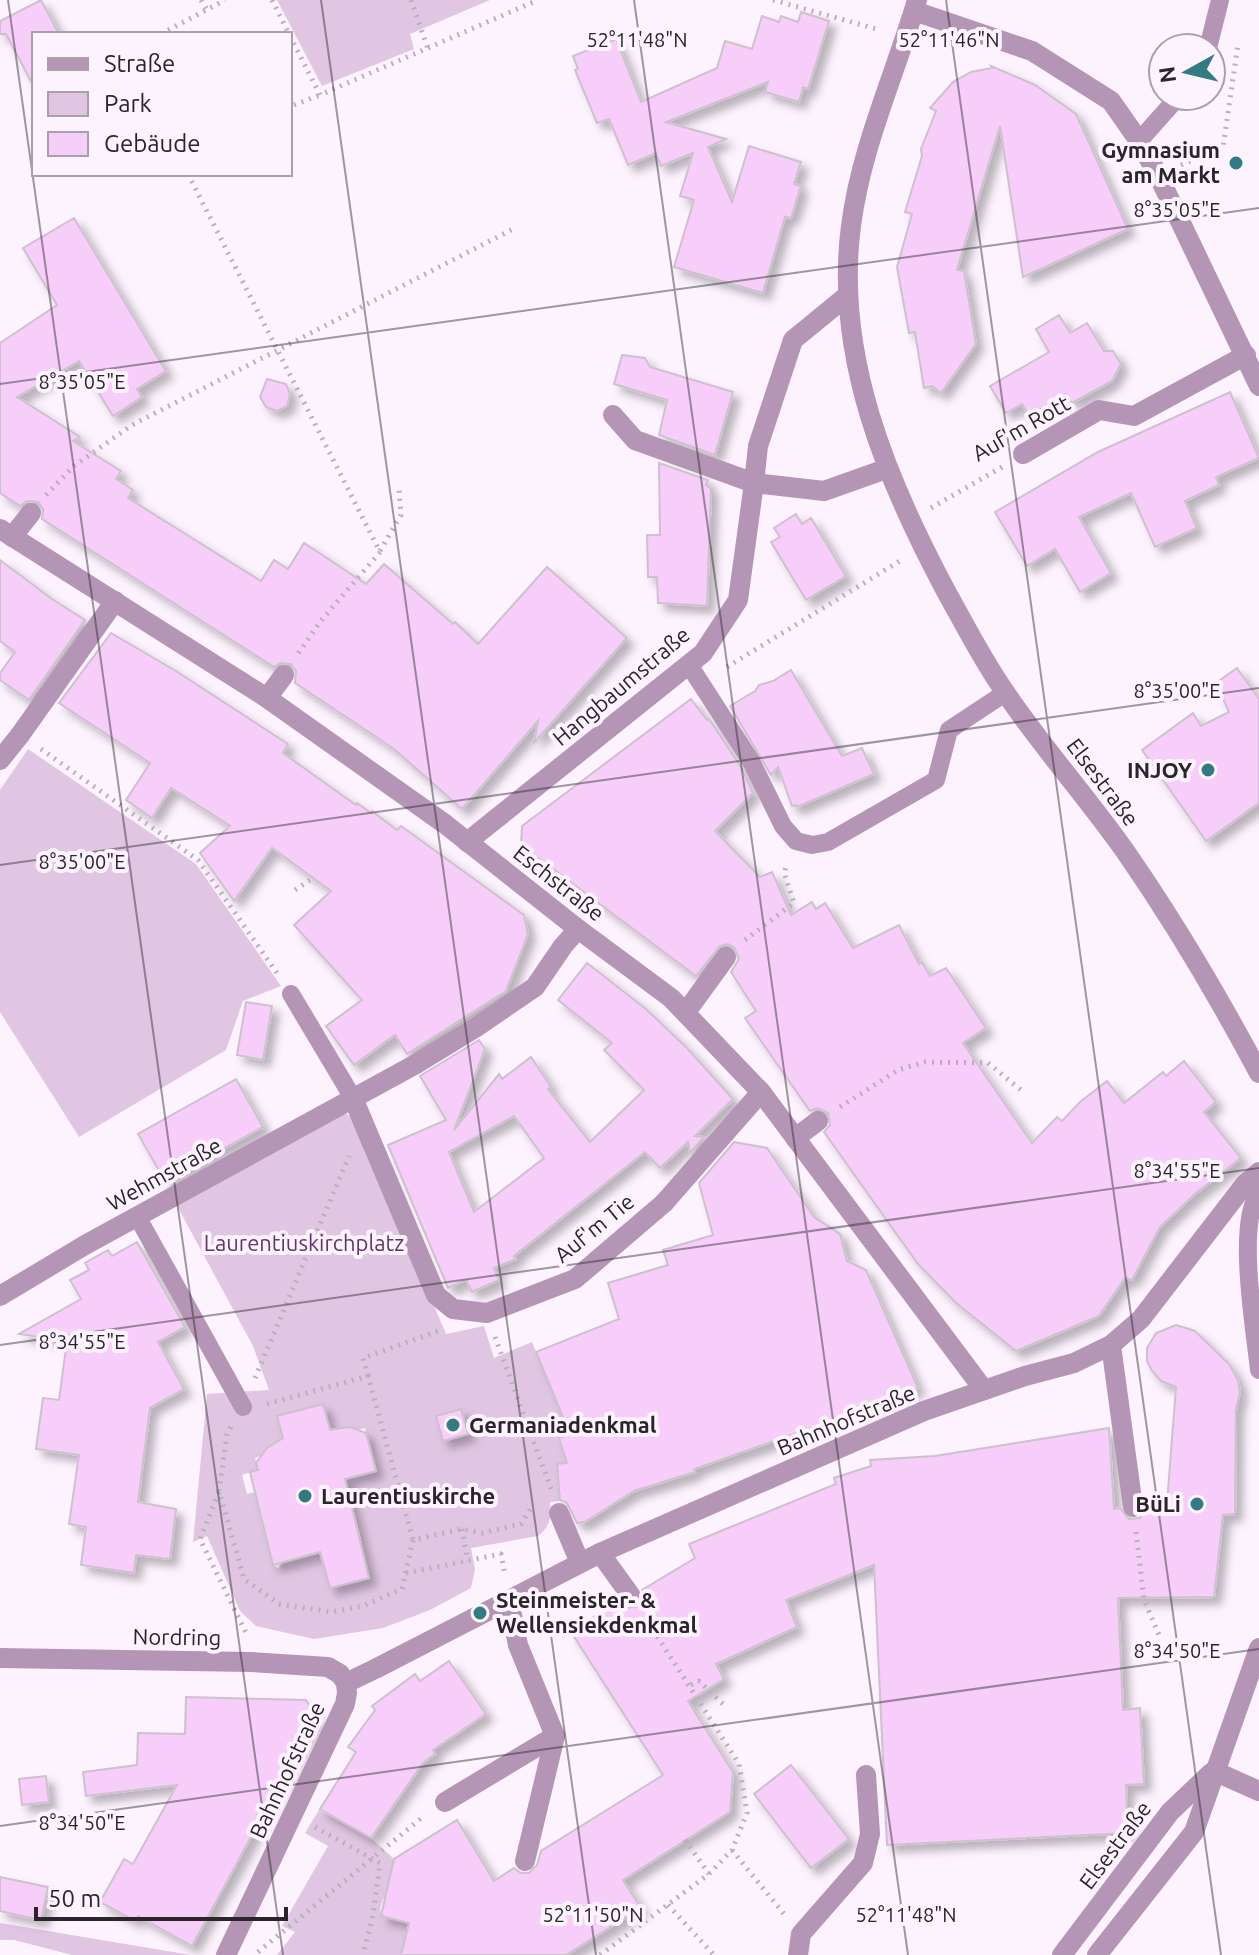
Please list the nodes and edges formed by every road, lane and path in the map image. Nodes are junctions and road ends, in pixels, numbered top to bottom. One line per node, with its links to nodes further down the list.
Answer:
1 (201, 0): 9 (path)
2 (225, 0): 9 (path)
3 (272, 0): 11 (path)
4 (411, 0): 15 (path)
5 (538, 0): 15 (path)
6 (773, 0): 13 (path)
7 (1220, 0): 12 (lane)
8 (915, 5): 13 (street); 20 (street)
9 (207, 10): 10 (path)
10 (165, 32)
11 (288, 32)
12 (1212, 32)
13 (904, 37): 24 (street)
14 (292, 39): 17 (path)
15 (428, 49): 17 (path)
16 (1231, 90): 21 (path)
17 (320, 95): 18 (path)
18 (294, 105)
19 (1165, 112): 20 (lane)
20 (1139, 141): 21 (street)
21 (1158, 175): 26 (street)
22 (189, 176): 25 (path)
23 (515, 228): 25 (path)
24 (848, 295): 30 (street); 31 (street, Hangbaumstraße)
25 (277, 350): 33 (path); 37 (path)
26 (1246, 355): 27 (street); 29 (street, Auf'm Rott)
27 (1259, 386)
28 (613, 415): 31 (street)
29 (1023, 454): 34 (path, Auf'm Rott)
30 (886, 469): 31 (street); 34 (street)
31 (754, 483): 39 (street, Hangbaumstraße)
32 (399, 489): 37 (path)
33 (31, 513): 35 (street)
34 (909, 521): 36 (street, Elsestraße)
35 (6, 533): 38 (street, Eschstraße)
36 (923, 547): 39 (path); 41 (street, Elsestraße)
37 (380, 552): 40 (path)
38 (115, 601): 42 (street, Eschstraße); 43 (street)
39 (693, 671): 45 (lane); 46 (street, Hangbaumstraße)
40 (284, 675): 42 (street)
41 (1005, 693): 45 (lane); 53 (street, Elsestraße)
42 (267, 698): 46 (street, Eschstraße)
43 (20, 735): 44 (street); 51 (path)
44 (0, 760)
45 (796, 841): 50 (path)
46 (467, 842): 49 (street, Eschstraße)
47 (313, 878): 48 (path)
48 (295, 890)
49 (578, 929): 52 (street, Eschstraße); 56 (street, Wehmstraße)
50 (726, 957): 52 (street)
51 (291, 994): 56 (lane)
52 (686, 1012): 55 (street, Eschstraße)
53 (1259, 1073)
54 (1021, 1090): 57 (path)
55 (761, 1092): 59 (street, Eschstraße); 63 (street, Auf'm Tie)
56 (353, 1098): 58 (street); 61 (street, Wehmstraße)
57 (818, 1121): 59 (street)
58 (364, 1123): 63 (street); 68 (path)
59 (795, 1138): 67 (street, Eschstraße)
60 (1254, 1183): 64 (street, Bahnhofstraße); 65 (lane)
61 (137, 1216): 62 (street, Wehmstraße); 68 (lane)
62 (0, 1296)
63 (487, 1313): 66 (path); 69 (path)
64 (1111, 1345): 67 (street, Bahnhofstraße); 74 (street)
65 (1259, 1370)
66 (368, 1376): 68 (path); 76 (path)
67 (984, 1390): 77 (street, Bahnhofstraße)
68 (243, 1407): 70 (path)
69 (548, 1481): 71 (path); 73 (path)
70 (219, 1491): 81 (path); 84 (path)
71 (541, 1492)
72 (534, 1502): 75 (path)
73 (557, 1507): 80 (street)
74 (1133, 1507): 85 (path)
75 (462, 1529): 76 (path); 79 (path)
76 (413, 1540): 81 (path)
77 (600, 1553): 80 (street, Bahnhofstraße); 82 (street)
78 (501, 1554): 79 (path)
79 (468, 1561): 81 (path)
80 (580, 1563): 83 (street, Bahnhofstraße)
81 (406, 1573)
82 (631, 1596): 89 (path)
83 (509, 1600): 88 (street, Bahnhofstraße); 91 (street)
84 (246, 1629)
85 (1160, 1637)
86 (1259, 1648): 92 (street, Elsestraße)
87 (0, 1658): 88 (street, Nordring)
88 (346, 1683): 96 (street, Bahnhofstraße)
89 (691, 1685): 90 (path); 98 (path)
90 (725, 1706)
91 (555, 1736): 95 (street); 100 (street)
92 (1214, 1771): 94 (street); 110 (street, Elsestraße); 111 (street, Elsestraße)
93 (866, 1775): 103 (street)
94 (1259, 1791)
95 (438, 1807): 99 (path)
96 (294, 1815): 99 (path); 104 (street, Bahnhofstraße)
97 (685, 1840): 101 (path)
98 (732, 1850): 101 (path); 103 (path)
99 (372, 1859): 105 (path); 106 (path)
100 (525, 1861)
101 (709, 1874): 102 (path)
102 (668, 1905): 107 (path); 108 (path)
103 (801, 1934): 109 (street)
104 (226, 1955)
105 (254, 1955)
106 (363, 1955)
107 (600, 1955)
108 (714, 1955)
109 (798, 1955)
110 (1062, 1955)
111 (1097, 1955)

